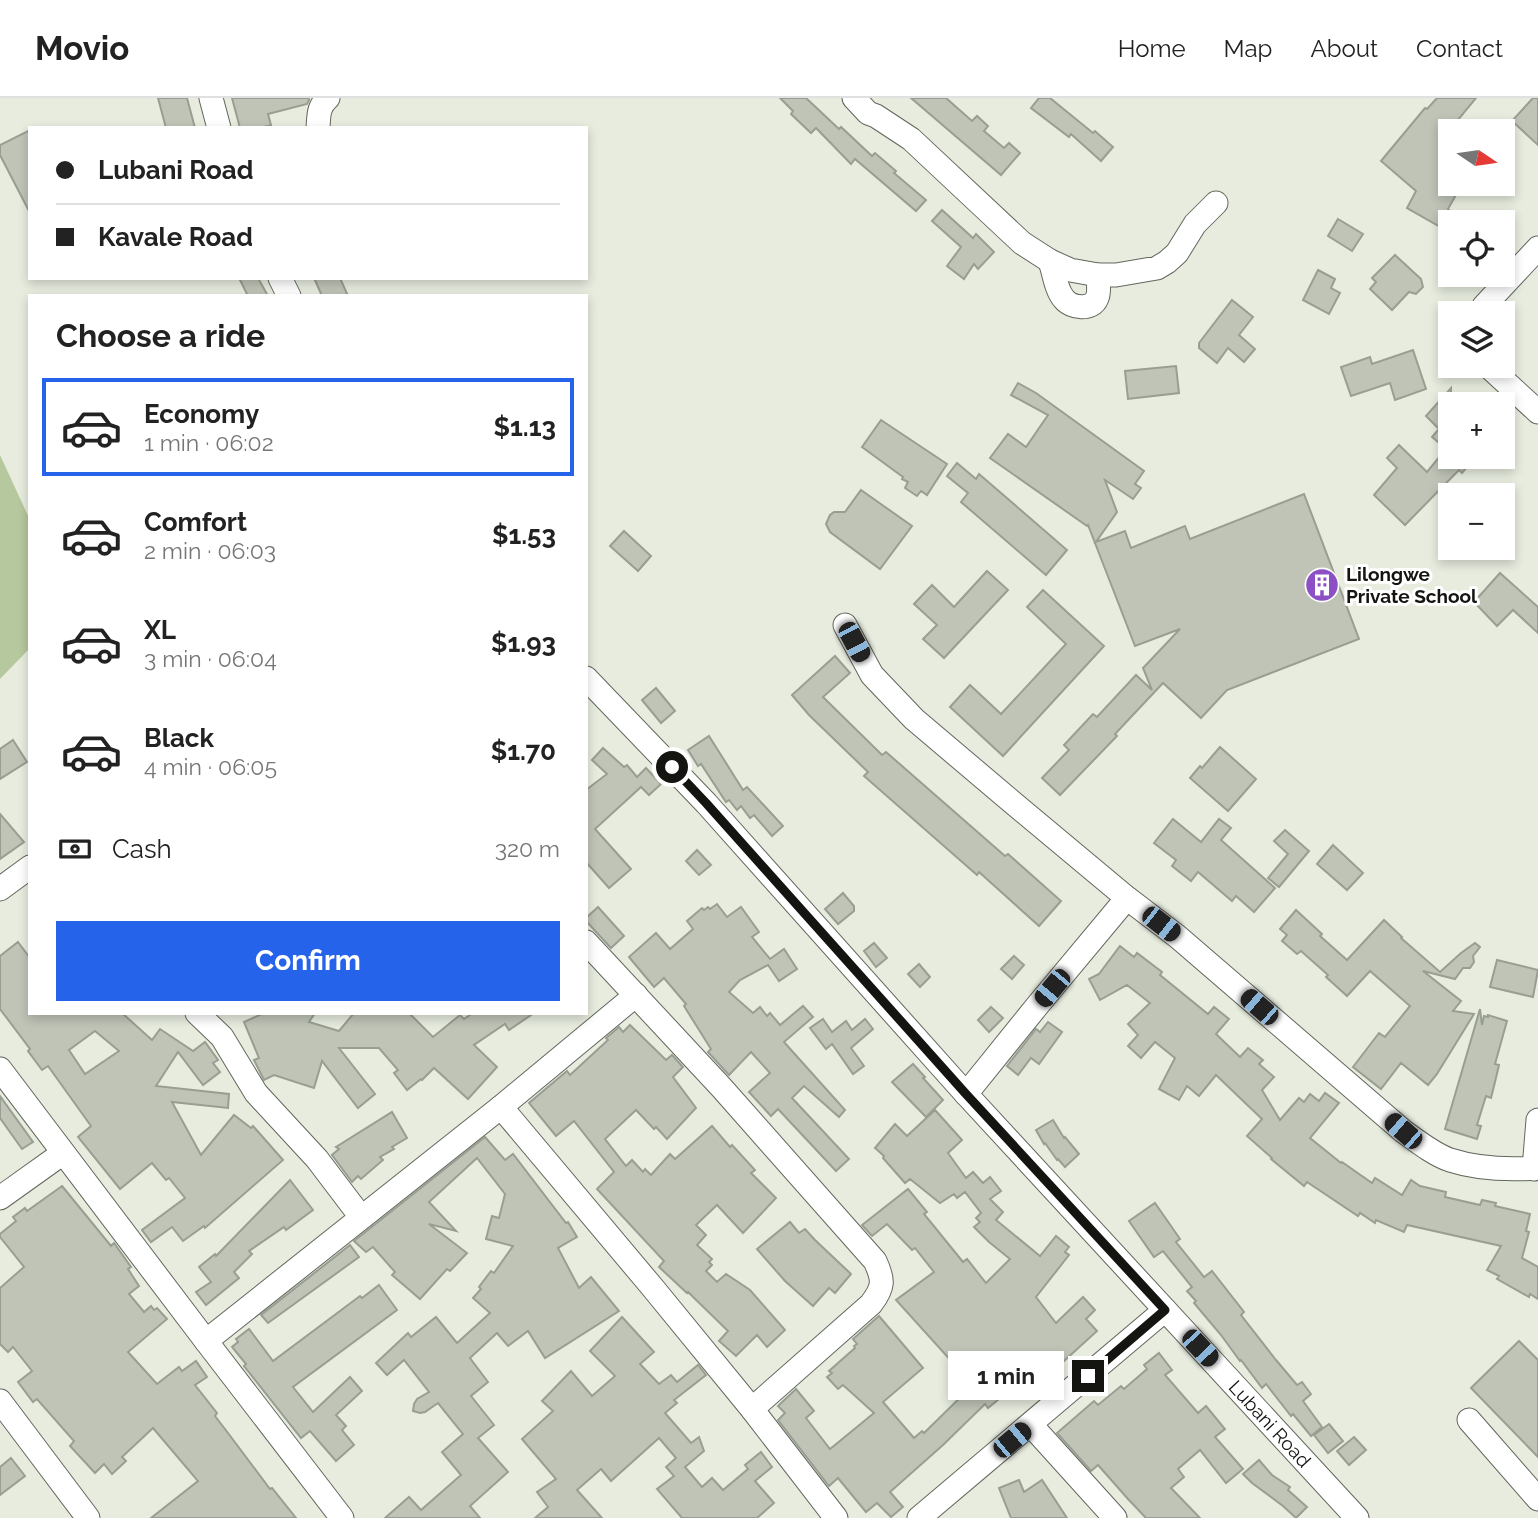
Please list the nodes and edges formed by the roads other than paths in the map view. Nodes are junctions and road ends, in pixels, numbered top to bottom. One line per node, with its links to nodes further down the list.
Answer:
1 (211, 98): 4 (street)
2 (328, 98): 5 (street)
3 (854, 98): 8 (street)
4 (218, 126)
5 (318, 126)
6 (1216, 203): 9 (street)
7 (1538, 248): 10 (street)
8 (1050, 261): 9 (street); 9 (street)
9 (1098, 275)
10 (1489, 301)
11 (1501, 378): 12 (street)
12 (1538, 412)
13 (845, 625): 17 (street)
14 (588, 680): 22 (street, Lubani Road)
15 (28, 868): 16 (street)
16 (0, 889)
17 (1127, 898): 22 (street); 26 (street)
18 (588, 944): 19 (street)
19 (636, 995): 23 (street); 32 (street)
20 (199, 1015): 28 (street)
21 (0, 1069): 25 (street)
22 (966, 1094): 29 (street, Lubani Road)
23 (501, 1107): 28 (street); 32 (street)
24 (1538, 1119): 26 (street)
25 (63, 1153): 27 (street); 30 (street)
26 (1536, 1168)
27 (0, 1198)
28 (361, 1217): 30 (street)
29 (1165, 1310): 34 (street); 41 (street, Lubani Road)
30 (206, 1341): 37 (street)
31 (0, 1401): 36 (street)
32 (752, 1409): 38 (street)
33 (1469, 1420): 35 (street)
34 (1031, 1425): 39 (street); 40 (street)
35 (1538, 1499)
36 (88, 1518)
37 (342, 1518)
38 (836, 1518)
39 (919, 1518)
40 (1115, 1518)
41 (1357, 1518)

